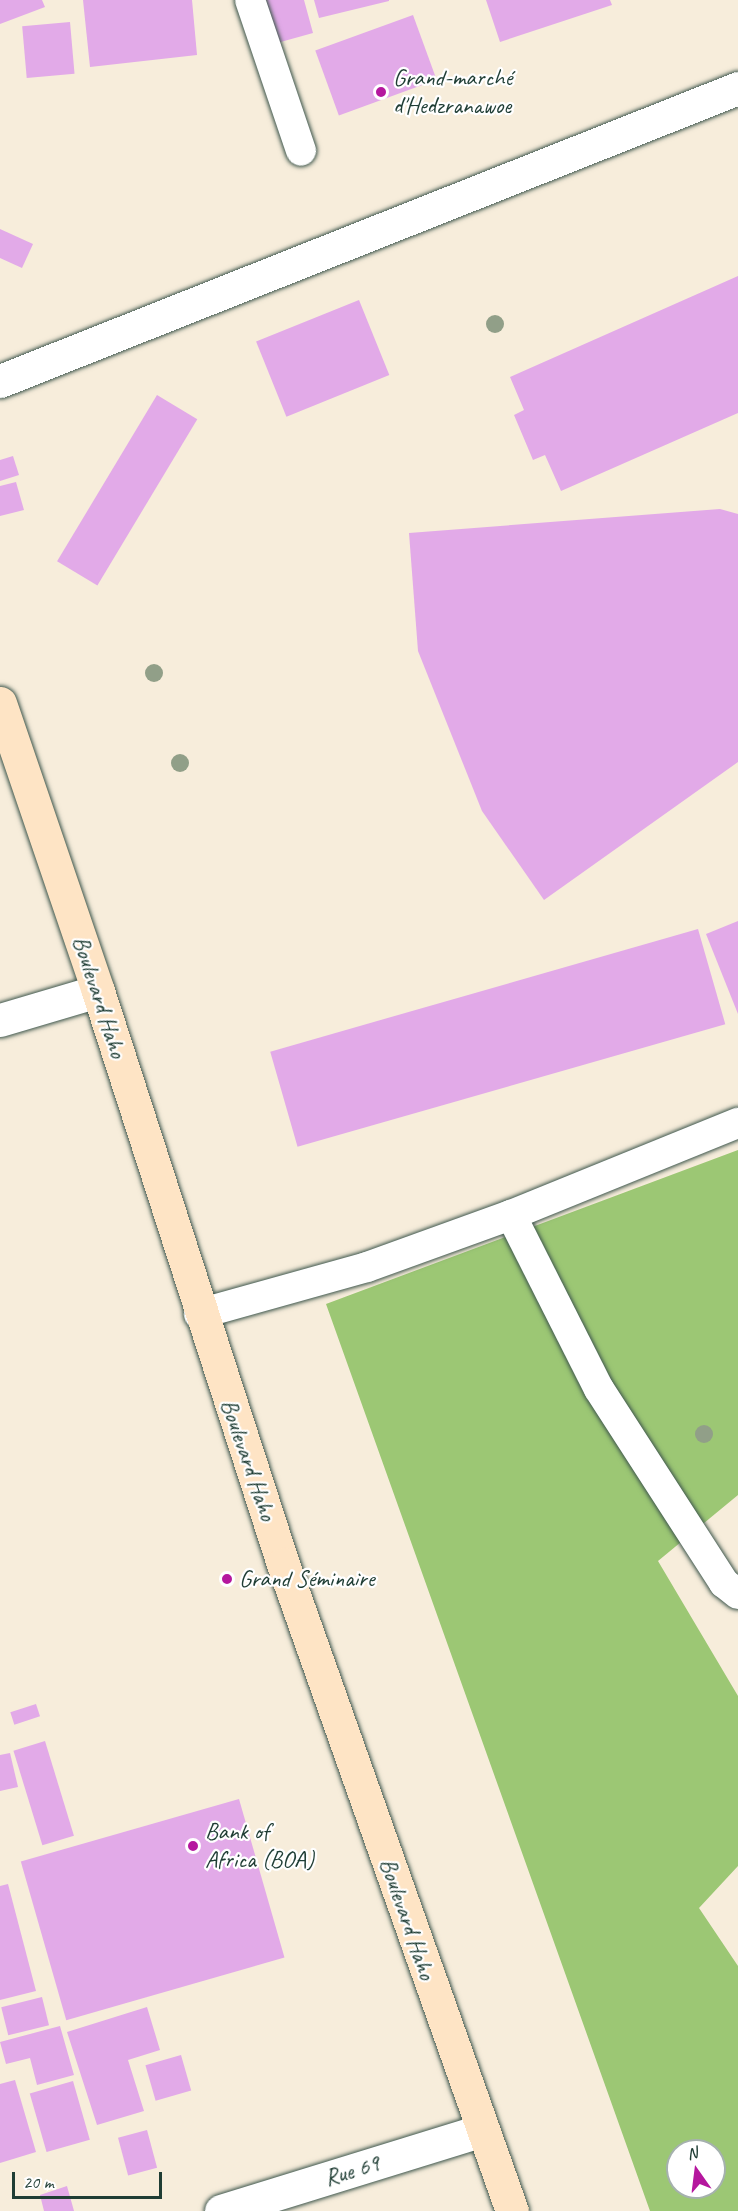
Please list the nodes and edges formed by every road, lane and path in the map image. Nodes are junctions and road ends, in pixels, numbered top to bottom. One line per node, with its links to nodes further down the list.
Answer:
1 (250, 0): 3 (lane)
2 (738, 88): 4 (street)
3 (301, 151)
4 (0, 381)
5 (0, 703): 6 (main road, Boulevard Haho)
6 (98, 991): 7 (street); 10 (main road, Boulevard Haho)
7 (0, 1020)
8 (738, 1123): 9 (lane)
9 (511, 1215): 10 (lane); 11 (lane)
10 (199, 1314): 12 (main road, Boulevard Haho)
11 (738, 1594)
12 (482, 2130): 13 (street, Rue 69); 14 (main road, Boulevard Haho)
13 (221, 2211)
14 (512, 2211)

